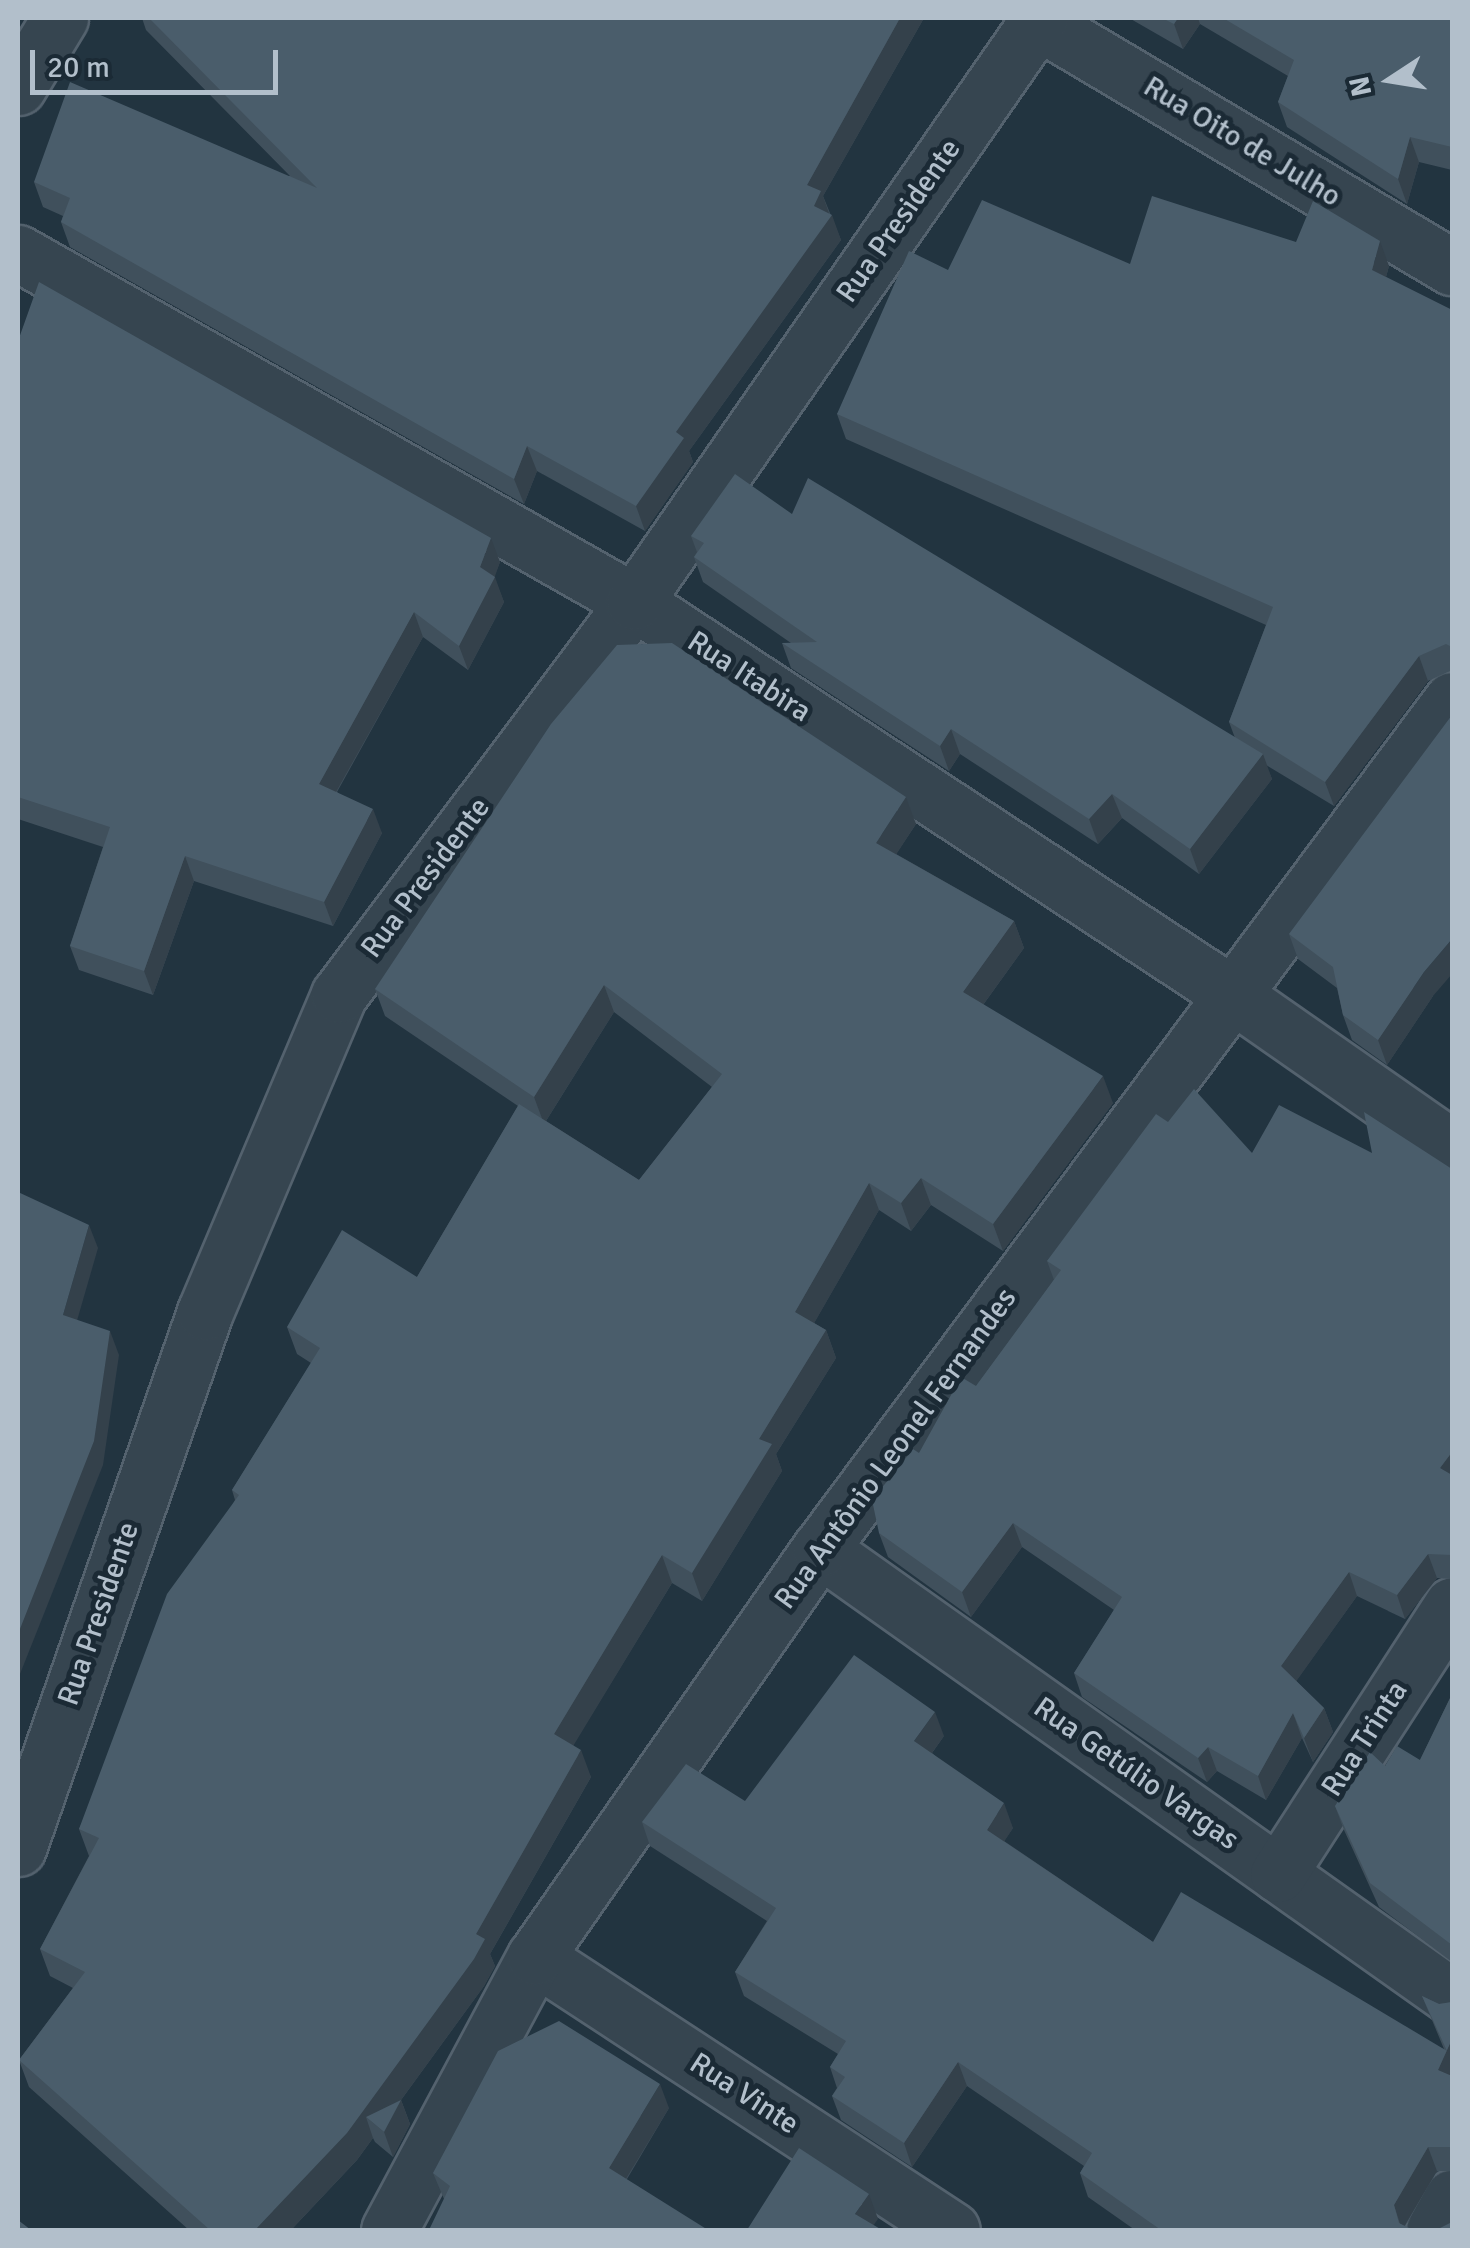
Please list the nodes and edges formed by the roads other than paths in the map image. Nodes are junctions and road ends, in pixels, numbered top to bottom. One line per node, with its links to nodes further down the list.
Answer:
1 (60, 18): 3 (street)
2 (1036, 19): 5 (street, Rua Oito de Julho); 6 (street, Rua Presidente)
3 (18, 87)
4 (18, 253): 6 (street, Rua Itabira)
5 (1452, 266)
6 (634, 602): 8 (street, Rua Itabira); 12 (street, Rua Presidente)
7 (1452, 700): 8 (street, Rua Antônio Leonel Fernandes)
8 (1233, 995): 9 (street, Rua Itabira); 10 (street, Rua Antônio Leonel Fernandes)
9 (1452, 1148)
10 (820, 1549): 13 (street, Rua Getúlio Vargas); 14 (street, Rua Antônio Leonel Fernandes)
11 (1452, 1604): 13 (street, Rua Trinta)
12 (18, 1848)
13 (1278, 1874): 15 (street, Rua Getúlio Vargas)
14 (535, 1957): 17 (street, Rua Antônio Leonel Fernandes); 18 (street, Rua Vinte)
15 (1452, 1997)
16 (1452, 2198): 19 (street)
17 (389, 2230)
18 (952, 2230)
19 (1434, 2230)

